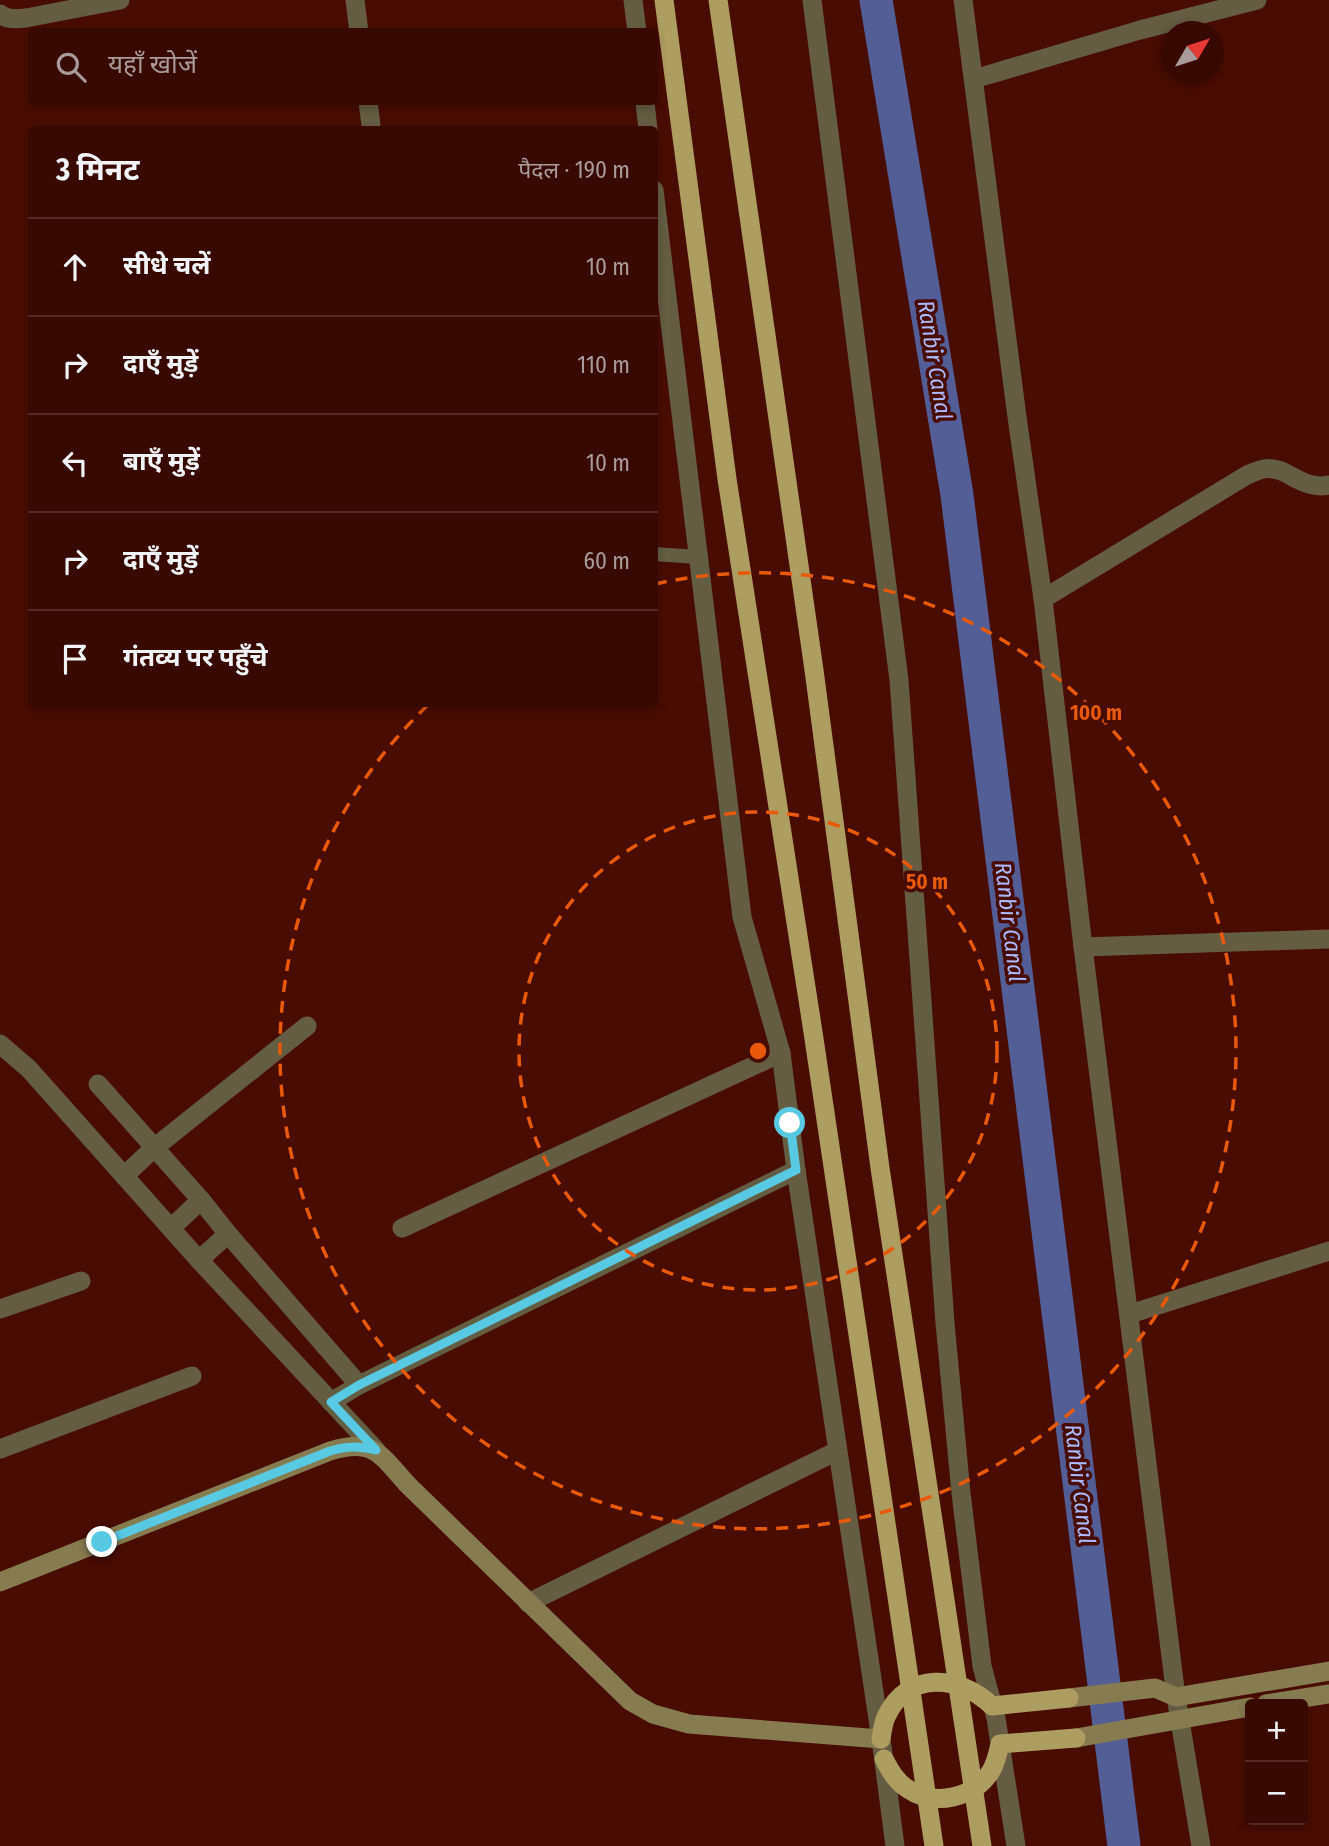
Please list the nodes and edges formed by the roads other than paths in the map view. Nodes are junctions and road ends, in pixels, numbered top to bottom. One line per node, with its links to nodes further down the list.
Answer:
1 (355, 0): 10 (street)
2 (633, 0): 11 (street)
3 (664, 0): 61 (highway, bridge)
4 (718, 0): 62 (highway, bridge)
5 (812, 0): 53 (street)
6 (963, 0): 12 (street)
7 (1256, 0): 12 (street)
8 (110, 1): 9 (street)
9 (0, 14)
10 (358, 28)
11 (636, 28)
12 (974, 79): 21 (street)
13 (368, 105): 15 (street)
14 (645, 105): 16 (street)
15 (371, 125)
16 (648, 126)
17 (658, 223): 20 (street)
18 (1329, 485): 21 (street)
19 (658, 554): 20 (lane)
20 (698, 557): 26 (street)
21 (1044, 599): 23 (street)
22 (1329, 939): 23 (street)
23 (1083, 947): 39 (street)
24 (307, 1026): 28 (street)
25 (0, 1044): 30 (street)
26 (781, 1053): 29 (street); 33 (street)
27 (98, 1084): 28 (street)
28 (154, 1148): 30 (street); 31 (street)
29 (796, 1170): 41 (street); 45 (street)
30 (124, 1176): 32 (street)
31 (201, 1199): 32 (street); 34 (street)
32 (171, 1228): 36 (street)
33 (402, 1228)
34 (228, 1234): 36 (street); 41 (street)
35 (1329, 1251): 39 (street)
36 (199, 1260): 42 (street)
37 (81, 1281): 38 (street)
38 (0, 1309)
39 (1130, 1314): 50 (street)
40 (192, 1376): 43 (street)
41 (359, 1385): 42 (street)
42 (331, 1402): 44 (street)
43 (0, 1449)
44 (376, 1450): 46 (main road); 47 (main road)
45 (837, 1451): 47 (street); 57 (street)
46 (0, 1582)
47 (528, 1603): 57 (main road)
48 (1329, 1671): 50 (main road)
49 (1329, 1694): 52 (main road)
50 (1176, 1697): 51 (main road); 55 (street)
51 (1069, 1698): 53 (highway)
52 (1298, 1699)
53 (992, 1706): 57 (highway); 58 (street)
54 (1245, 1708): 55 (main road)
55 (1173, 1720): 56 (main road); 64 (street)
56 (1076, 1738): 58 (highway)
57 (881, 1739): 59 (street)
58 (1000, 1744): 59 (highway); 63 (street)
59 (884, 1759): 60 (street)
60 (895, 1846)
61 (934, 1846)
62 (982, 1846)
63 (1016, 1846)
64 (1201, 1846)

